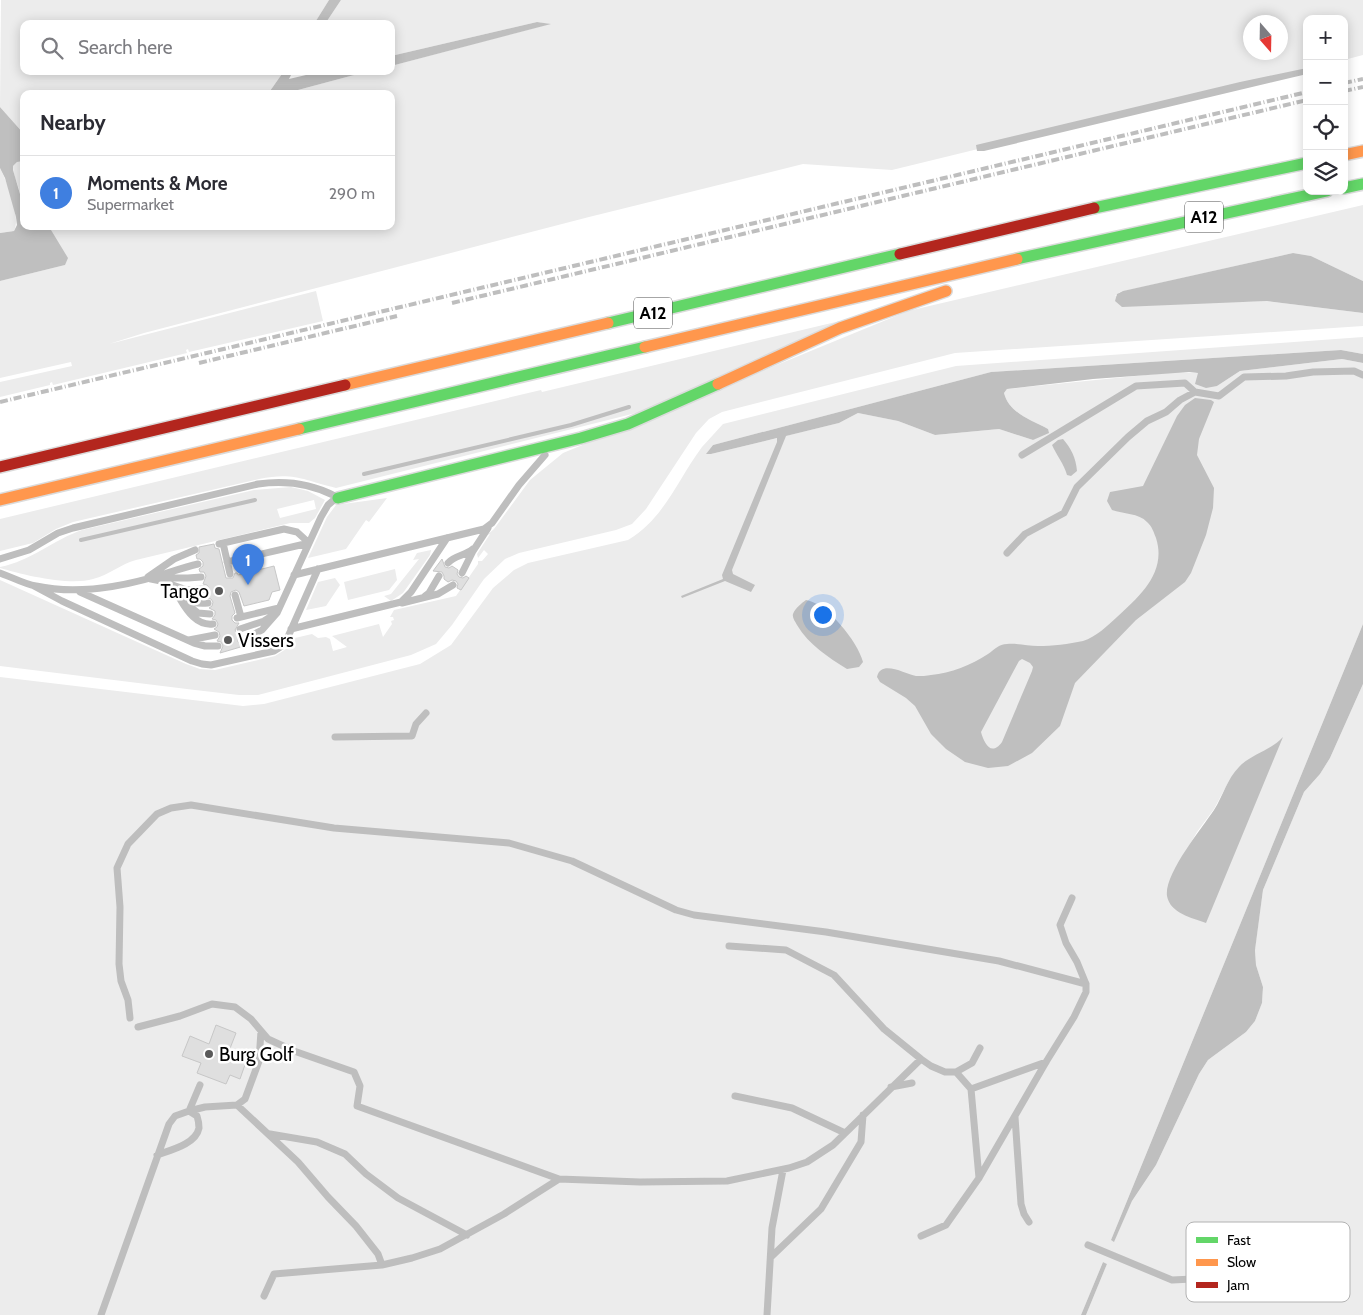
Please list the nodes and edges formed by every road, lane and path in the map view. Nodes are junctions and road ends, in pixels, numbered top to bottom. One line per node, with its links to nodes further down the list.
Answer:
1 (1363, 151): 2 (highway)
2 (1348, 154)
3 (1303, 164): 14 (highway, A12)
4 (1363, 184): 5 (highway)
5 (1348, 187)
6 (1309, 195): 7 (highway, A12)
7 (1082, 244): 8 (highway, A12); 16 (highway, A12)
8 (973, 281)
9 (955, 288): 12 (highway)
10 (1363, 375): 11 (lane)
11 (1195, 392): 13 (lane); 22 (lane)
12 (556, 444): 15 (highway); 17 (lane)
13 (1022, 455)
14 (0, 467)
15 (338, 498): 19 (lane); 23 (lane)
16 (0, 500)
17 (494, 521): 18 (lane); 20 (lane)
18 (447, 538): 26 (lane); 42 (lane)
19 (309, 543): 19 (lane); 29 (lane)
20 (474, 549): 24 (lane); 28 (lane)
21 (195, 550): 32 (lane)
22 (1007, 553)
23 (0, 559)
24 (448, 563)
25 (198, 564): 32 (lane)
26 (318, 569): 29 (lane); 47 (lane)
27 (0, 573): 35 (lane)
28 (462, 573)
29 (294, 575): 43 (lane)
30 (201, 576): 32 (lane)
31 (440, 576): 40 (lane)
32 (141, 580): 33 (lane); 37 (lane)
33 (161, 581): 36 (lane); 38 (lane)
34 (453, 585): 40 (lane)
35 (34, 586): 37 (lane); 47 (lane)
36 (204, 589)
37 (78, 590): 49 (lane)
38 (178, 596): 41 (lane); 44 (lane); 45 (lane)
39 (234, 596): 43 (lane)
40 (418, 599): 42 (lane)
41 (208, 603)
42 (392, 605): 47 (lane)
43 (280, 608): 46 (lane); 50 (lane)
44 (210, 614)
45 (213, 624)
46 (240, 629)
47 (292, 629)
48 (216, 635): 49 (lane)
49 (183, 639): 51 (lane)
50 (243, 640)
51 (218, 646)
52 (426, 713): 53 (lane)
53 (335, 737)
54 (1072, 898): 56 (lane)
55 (729, 946): 61 (lane)
56 (1086, 984): 57 (lane); 62 (lane)
57 (130, 1018)
58 (138, 1027): 59 (lane)
59 (261, 1031): 69 (lane); 78 (lane)
60 (980, 1048): 63 (lane)
61 (921, 1059): 63 (lane); 66 (lane)
62 (1046, 1062): 67 (lane); 72 (lane)
63 (956, 1072): 67 (lane)
64 (912, 1083): 66 (lane)
65 (200, 1085): 70 (lane)
66 (891, 1087): 71 (lane)
67 (970, 1089): 77 (lane)
68 (735, 1096): 73 (lane)
69 (238, 1105): 70 (lane); 74 (lane)
70 (189, 1111): 75 (lane); 75 (lane)
71 (863, 1115): 73 (lane); 83 (lane)
72 (1016, 1117): 77 (lane); 79 (lane)
73 (846, 1132): 76 (lane)
74 (270, 1134): 80 (lane); 84 (lane)
75 (157, 1155): 87 (lane)
76 (783, 1170): 78 (lane); 83 (lane)
77 (979, 1178): 81 (lane)
78 (559, 1179): 80 (lane)
79 (1029, 1222)
80 (467, 1235): 84 (lane)
81 (921, 1236)
82 (1088, 1245): 85 (lane)
83 (771, 1257): 88 (lane)
84 (382, 1265): 86 (lane)
85 (1186, 1279)
86 (264, 1296)
87 (101, 1315)
88 (767, 1315)

